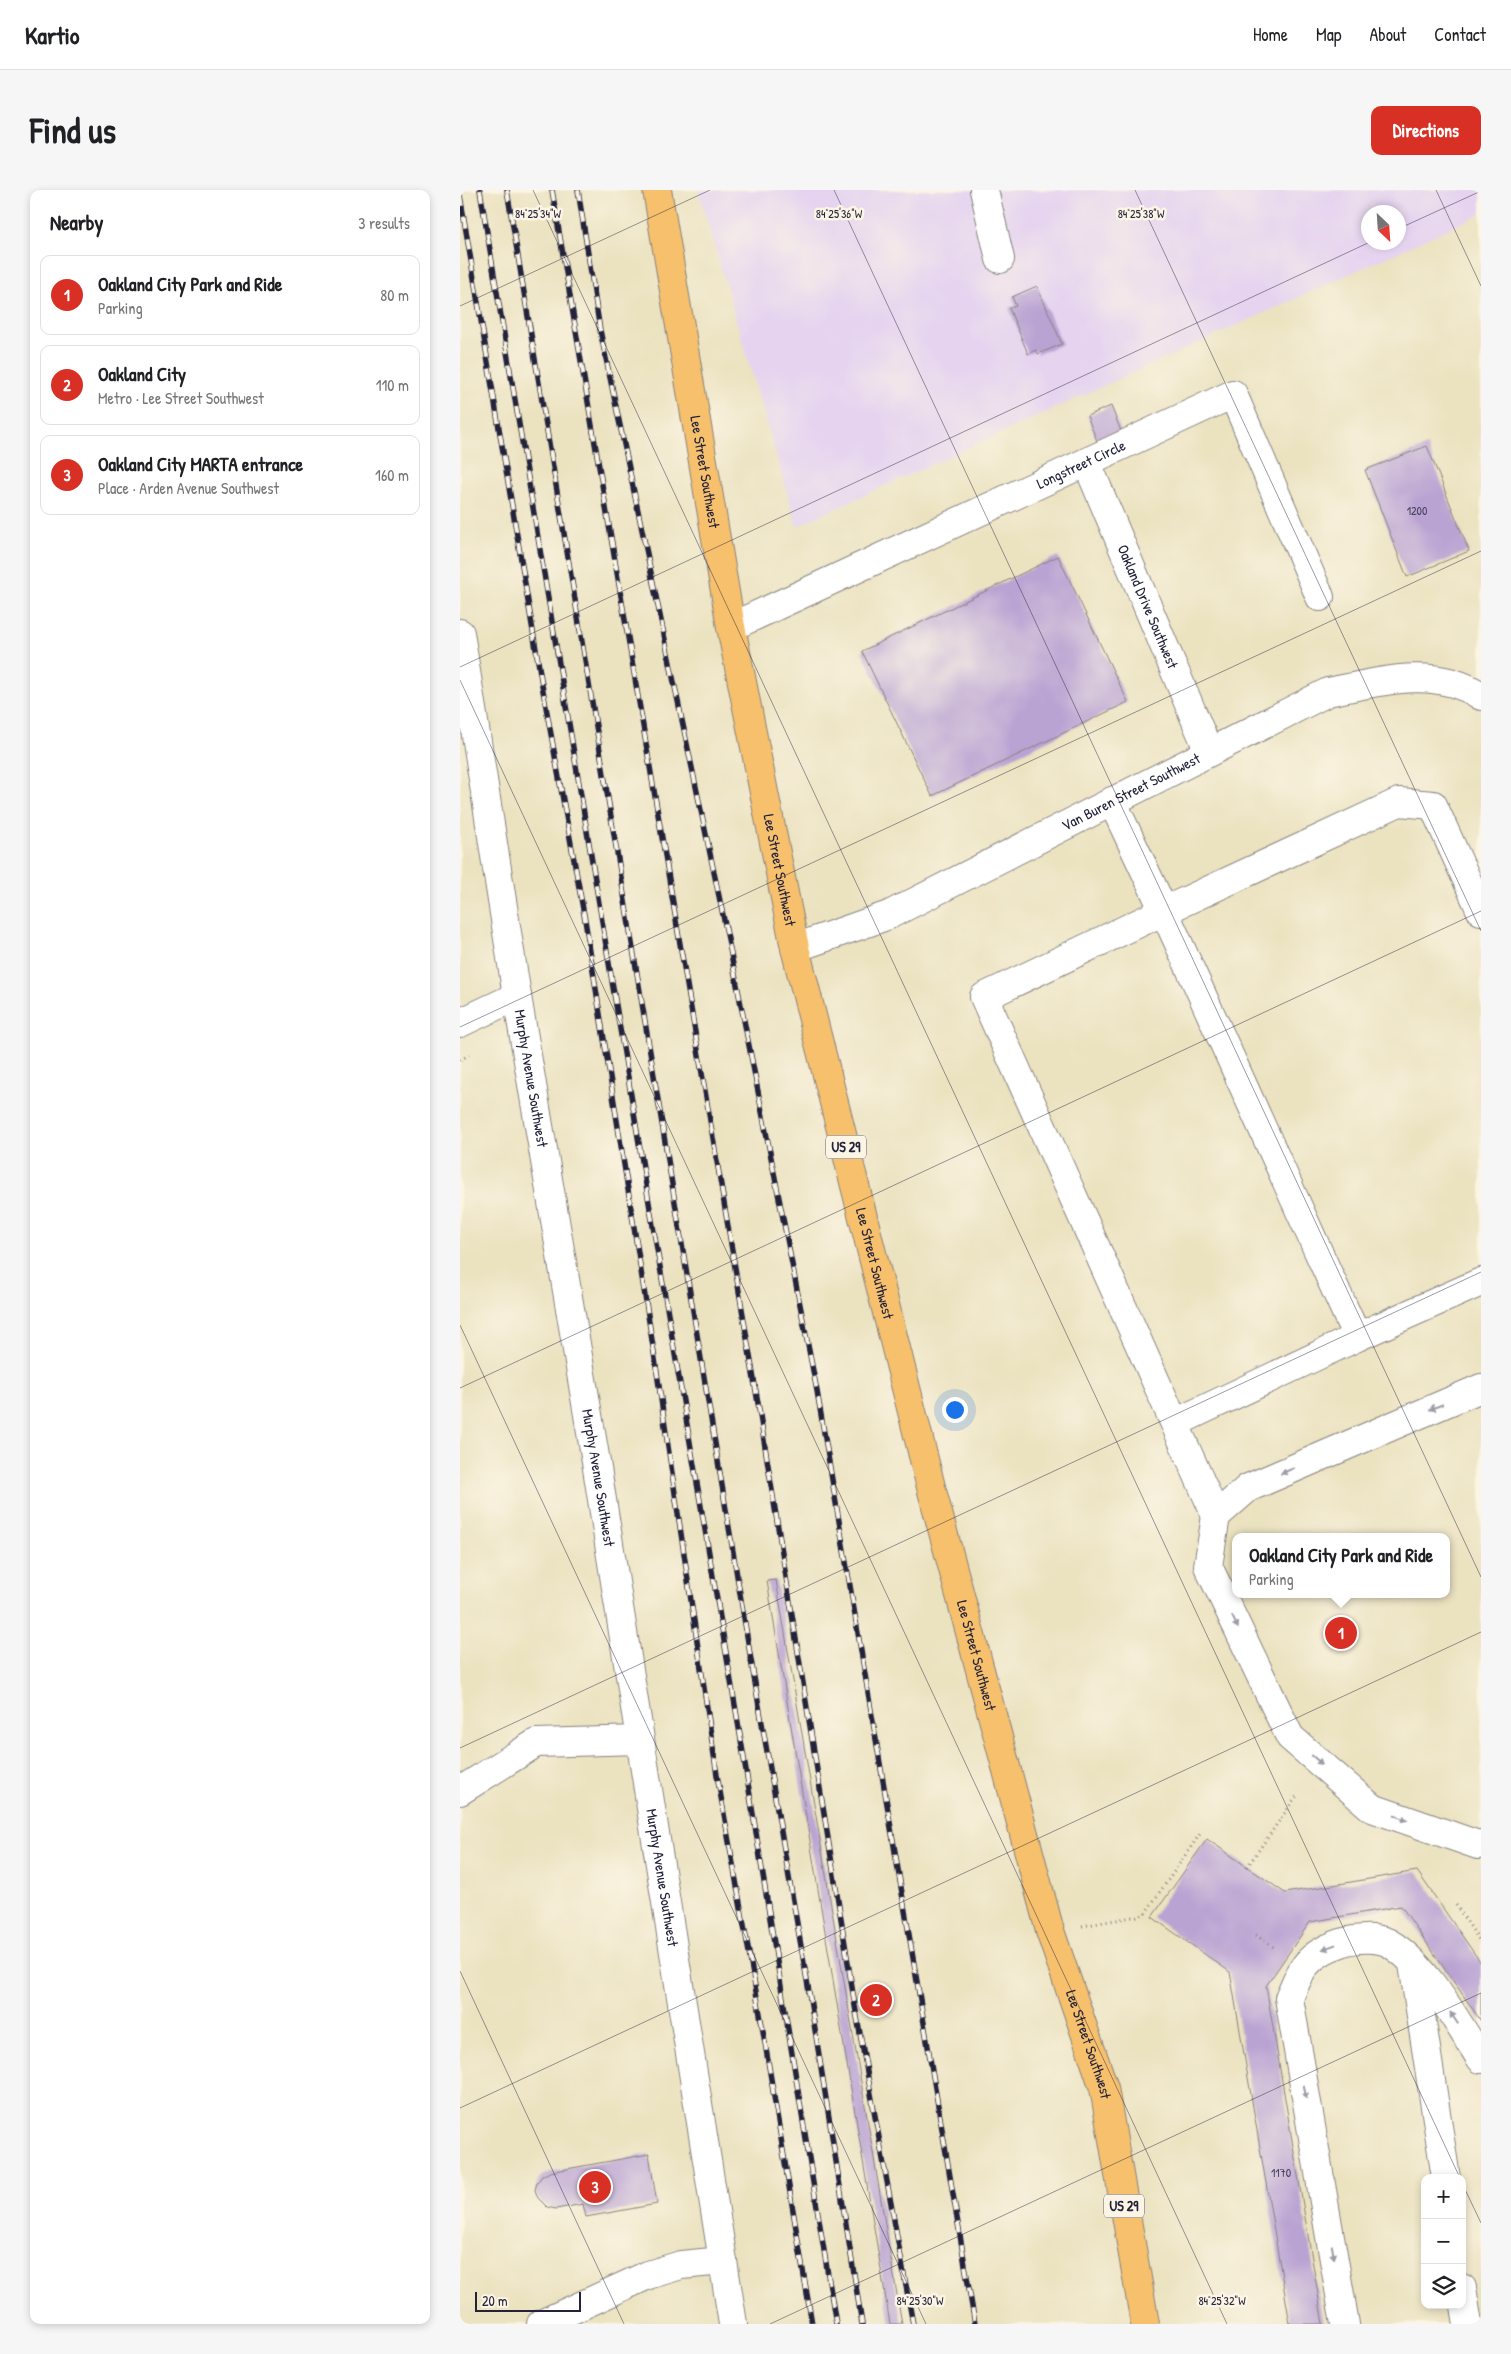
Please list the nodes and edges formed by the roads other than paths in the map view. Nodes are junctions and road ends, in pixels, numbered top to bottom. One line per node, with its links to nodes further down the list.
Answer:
1 (657, 190): 6 (main road, Lee Street Southwest / US 29)
2 (984, 190): 3 (street)
3 (1000, 258)
4 (1086, 462): 5 (street, Longstreet Circle); 6 (street, Longstreet Circle); 10 (street, Oakland Drive Southwest)
5 (1320, 597)
6 (731, 627): 14 (main road, Lee Street Southwest / US 29)
7 (460, 633): 9 (street, Murphy Avenue Southwest)
8 (1478, 694): 10 (street, Van Buren Street Southwest)
9 (465, 695): 15 (street, Murphy Avenue Southwest)
10 (1209, 752): 11 (street, Van Buren Street Southwest)
11 (1112, 802): 12 (street); 14 (street, Van Buren Street Southwest)
12 (1164, 911): 13 (street); 18 (street); 20 (street)
13 (1481, 911)
14 (795, 948): 32 (main road, Lee Street Southwest / US 29)
15 (517, 996): 16 (street); 22 (street, Murphy Avenue Southwest)
16 (460, 1023)
17 (1481, 1282): 18 (street)
18 (1358, 1336): 20 (street)
19 (1481, 1388): 21 (street, one-way to 21)
20 (1174, 1423): 21 (street)
21 (1216, 1516): 24 (street, one-way to 24)
22 (640, 1740): 23 (street); 28 (street, Murphy Avenue Southwest)
23 (460, 1791)
24 (1481, 1844)
25 (1413, 1963): 26 (street, one-way to 25); 27 (street); 33 (street, one-way to 33)
26 (1481, 2059)
27 (1445, 2174)
28 (724, 2261): 30 (street); 31 (street, Murphy Avenue Southwest)
29 (1466, 2309): 34 (street)
30 (541, 2324)
31 (733, 2324)
32 (1145, 2324)
33 (1345, 2324)
34 (1468, 2324)

